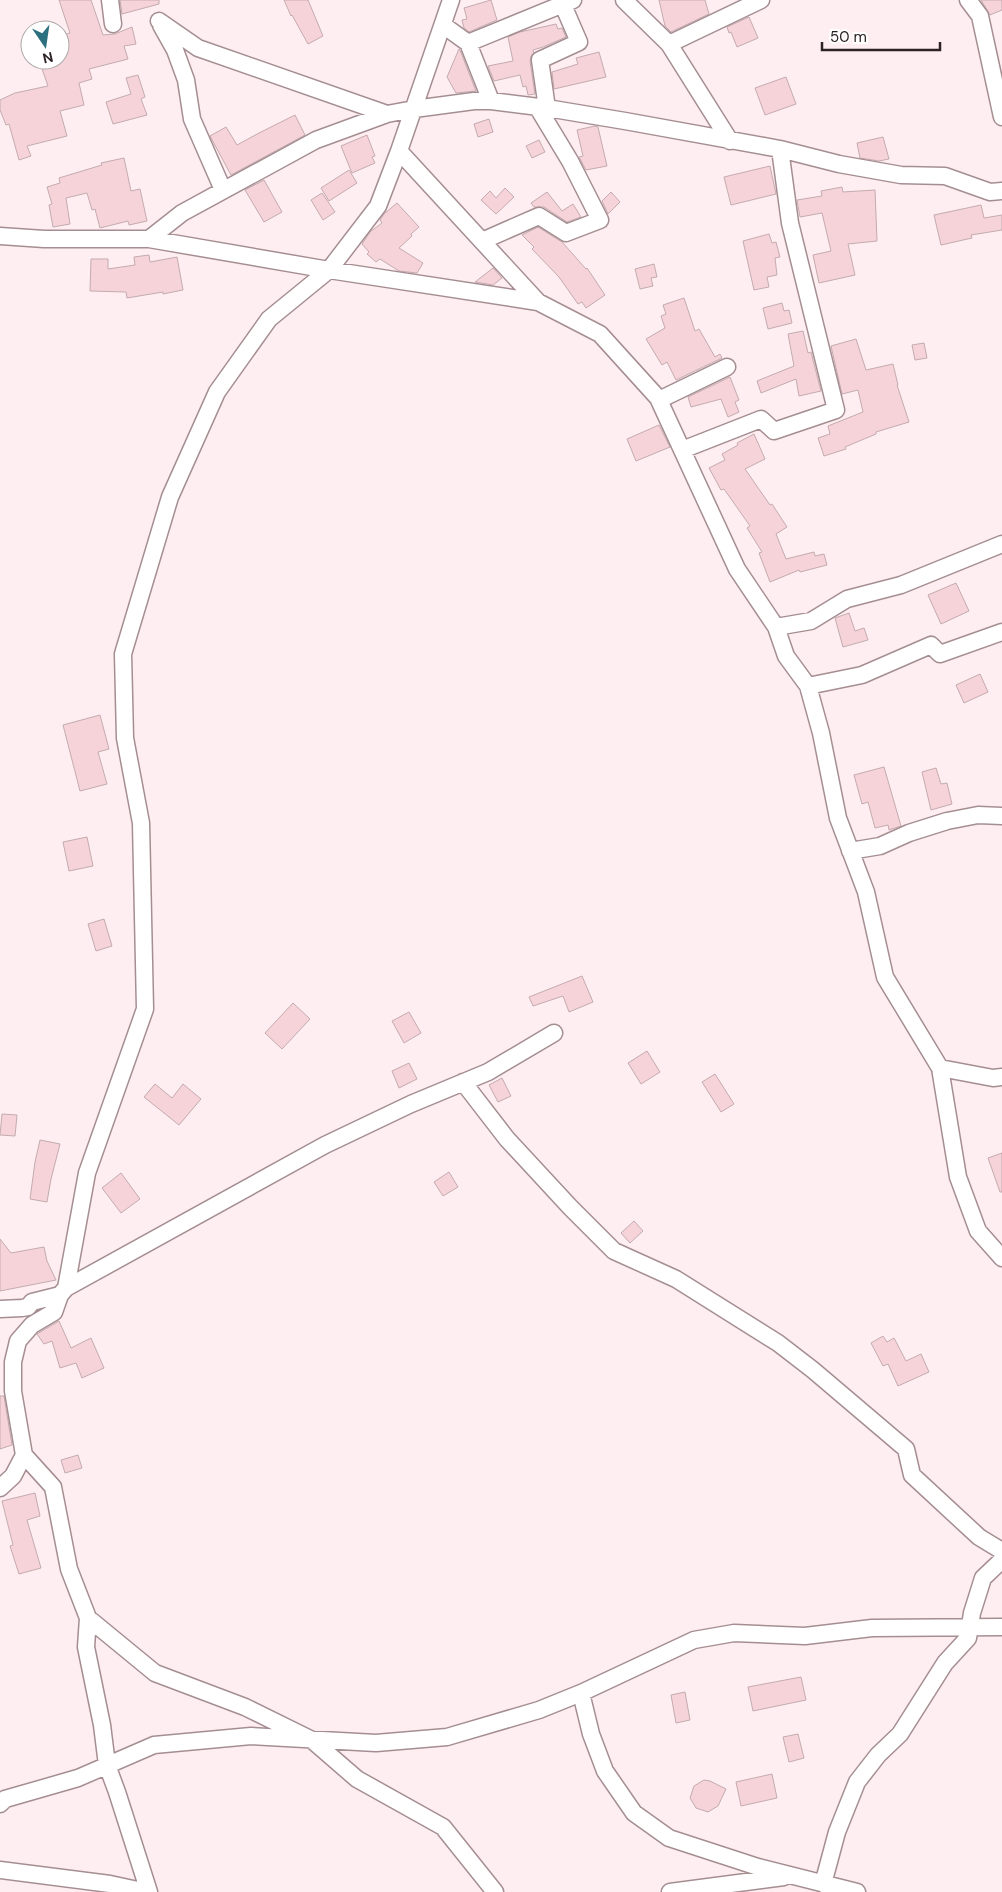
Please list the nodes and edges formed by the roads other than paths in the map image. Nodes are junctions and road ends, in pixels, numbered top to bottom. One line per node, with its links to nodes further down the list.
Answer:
1 (110, 0): 8 (street)
2 (451, 0): 9 (street)
3 (624, 0): 11 (street)
4 (760, 0): 11 (street)
5 (968, 0): 7 (street)
6 (568, 3): 10 (street); 14 (street)
7 (980, 16): 12 (street); 17 (street)
8 (114, 24)
9 (443, 26): 10 (street); 15 (street)
10 (468, 43): 13 (street)
11 (669, 44): 18 (street)
12 (1002, 53)
13 (491, 101): 14 (street); 15 (street)
14 (542, 108): 18 (street); 25 (street)
15 (414, 109): 16 (street); 20 (street)
16 (387, 114): 21 (street); 21 (street)
17 (1002, 117)
18 (730, 141): 19 (street)
19 (780, 149): 22 (street); 30 (street)
20 (399, 151): 25 (street); 26 (street)
21 (223, 190): 24 (street)
22 (1002, 191)
23 (0, 236): 24 (street)
24 (149, 239): 26 (street)
25 (482, 241): 27 (street)
26 (330, 270): 27 (street); 42 (street)
27 (538, 302): 29 (street)
28 (727, 367): 29 (street)
29 (659, 400): 30 (street)
30 (682, 450): 32 (street)
31 (1002, 544): 32 (street)
32 (776, 627): 34 (street)
33 (1002, 632): 34 (street)
34 (808, 686): 36 (street)
35 (1002, 816): 36 (street)
36 (850, 851): 38 (street)
37 (554, 1032): 40 (street)
38 (940, 1068): 39 (street); 41 (street)
39 (1002, 1077)
40 (463, 1082): 42 (street); 46 (street)
41 (1002, 1258)
42 (63, 1292): 43 (street); 44 (street)
43 (0, 1309)
44 (24, 1455): 45 (street); 48 (street)
45 (0, 1488)
46 (1002, 1551)
47 (1002, 1560): 50 (street)
48 (88, 1618): 52 (street); 53 (street)
49 (1002, 1627): 50 (street)
50 (970, 1628): 51 (street); 57 (street)
51 (581, 1693): 52 (street); 56 (street)
52 (312, 1740): 53 (street); 59 (street)
53 (107, 1765): 54 (street); 58 (street)
54 (0, 1804)
55 (0, 1870): 58 (street)
56 (792, 1876): 57 (street); 60 (street)
57 (822, 1884): 61 (street)
58 (148, 1892)
59 (495, 1892)
60 (670, 1892)
61 (857, 1892)

